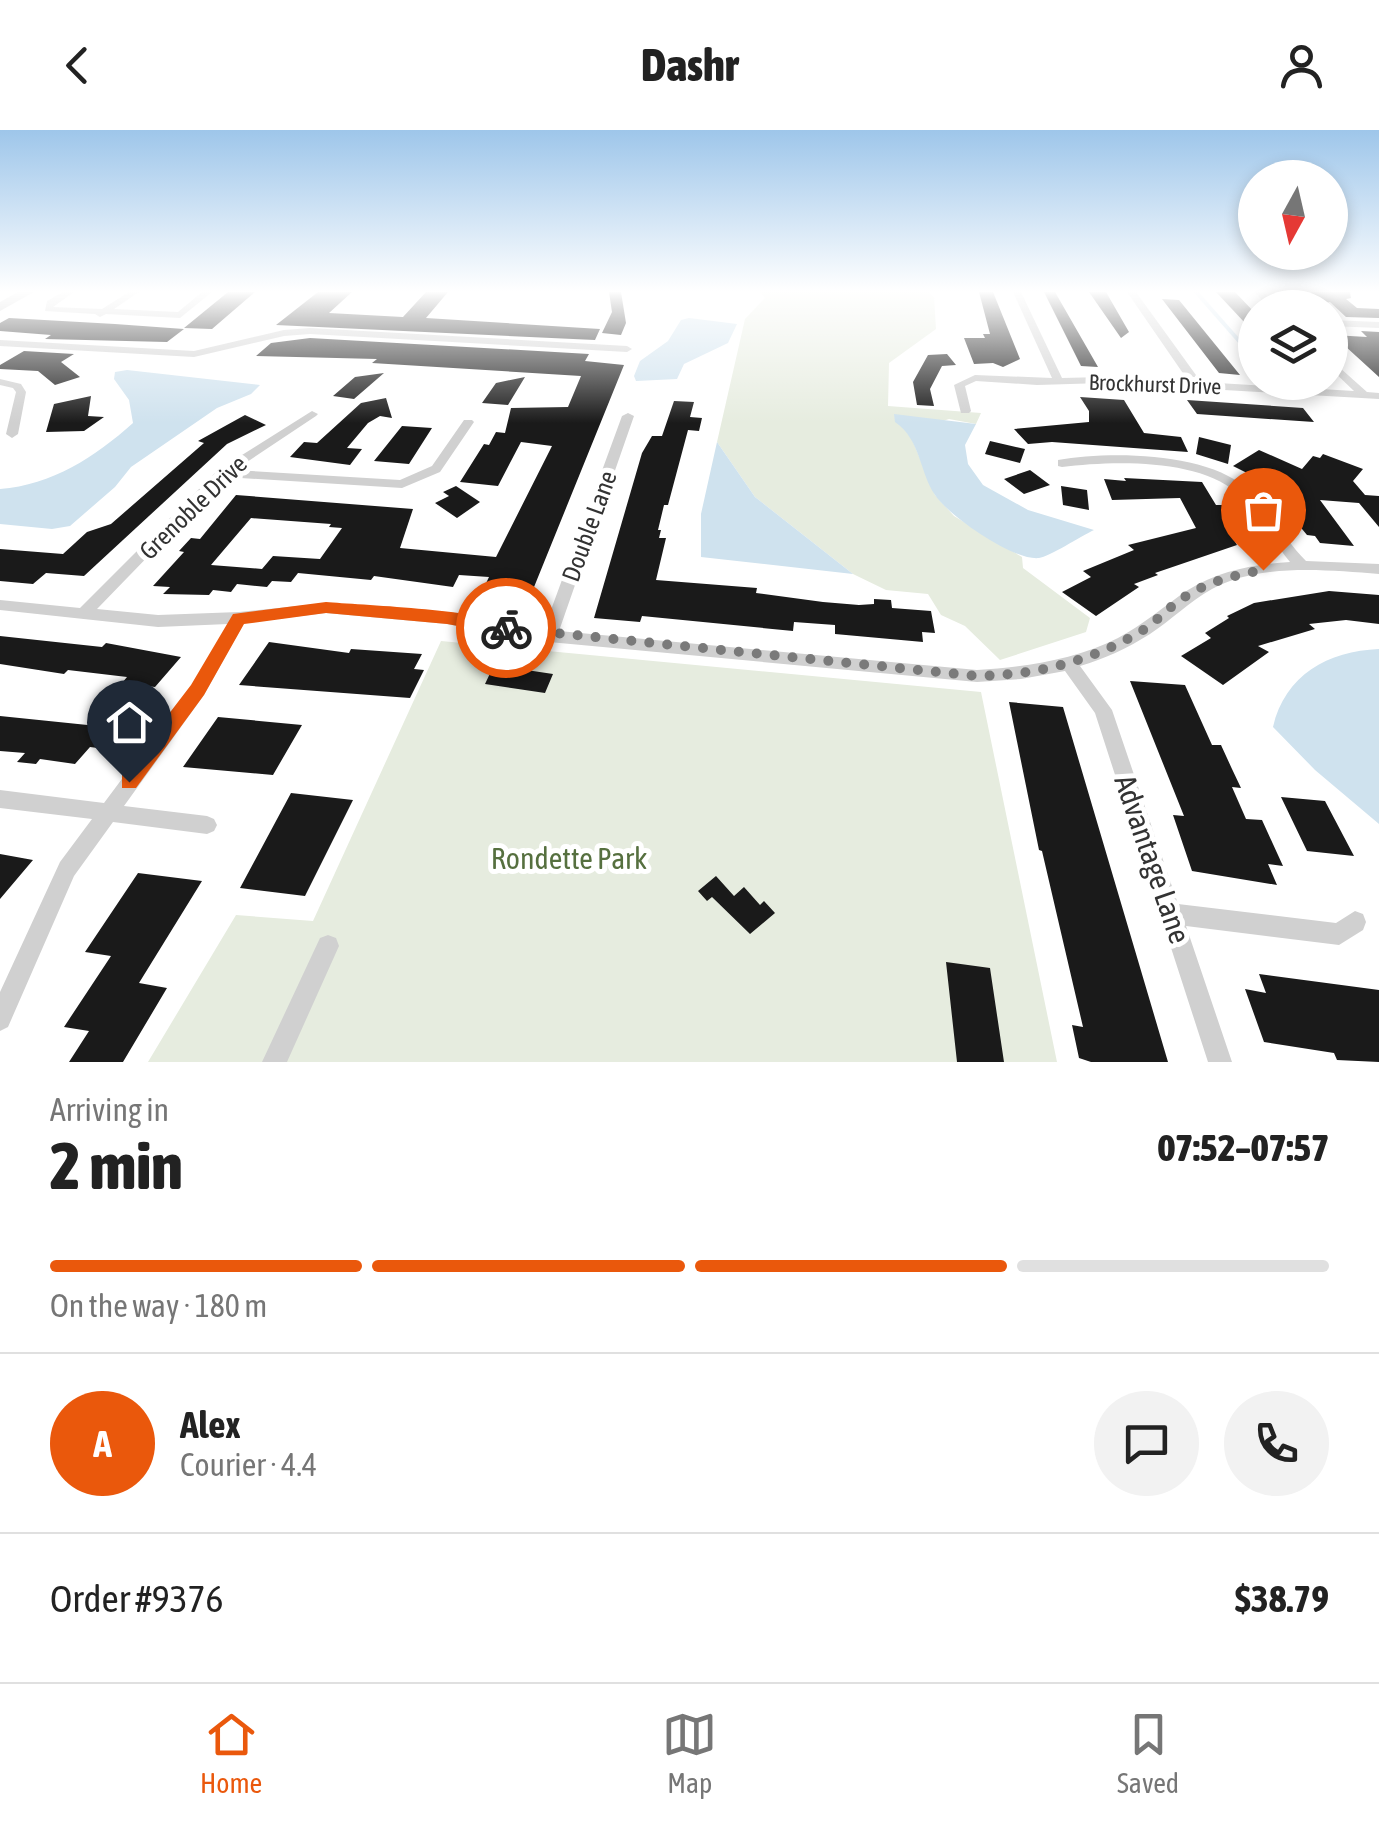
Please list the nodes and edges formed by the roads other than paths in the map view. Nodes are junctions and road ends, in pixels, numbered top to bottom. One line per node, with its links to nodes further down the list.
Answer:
1 (275, 335): 5 (street)
2 (394, 335): 6 (street)
3 (1037, 335): 8 (street)
4 (1162, 335): 10 (street)
5 (0, 343)
6 (627, 348)
7 (1348, 379): 11 (street)
8 (1058, 381): 10 (street, Brockhurst Drive); 13 (street, Brockhurst Drive)
9 (0, 382): 17 (street)
10 (1197, 385): 11 (street, Brockhurst Drive)
11 (1364, 395): 12 (street, Brockhurst Drive)
12 (1379, 396)
13 (966, 410)
14 (312, 414): 19 (street, Grenoble Drive)
15 (628, 416): 25 (street, Double Lane)
16 (468, 422): 19 (street)
17 (12, 434)
18 (1062, 464): 20 (street)
19 (222, 473): 23 (street, Grenoble Drive)
20 (1302, 566): 21 (street); 26 (street)
21 (1379, 568)
22 (0, 605): 23 (street)
23 (84, 613): 24 (street)
24 (239, 618): 25 (street); 28 (street)
25 (549, 636): 26 (street)
26 (1069, 664): 30 (street, Advantage Lane)
27 (0, 800): 28 (street)
28 (106, 812): 29 (street); 33 (street)
29 (207, 825)
30 (1173, 914): 31 (street); 35 (street, Advantage Lane)
31 (1355, 922)
32 (328, 946): 34 (street)
33 (0, 1019)
34 (274, 1062)
35 (1220, 1062)

